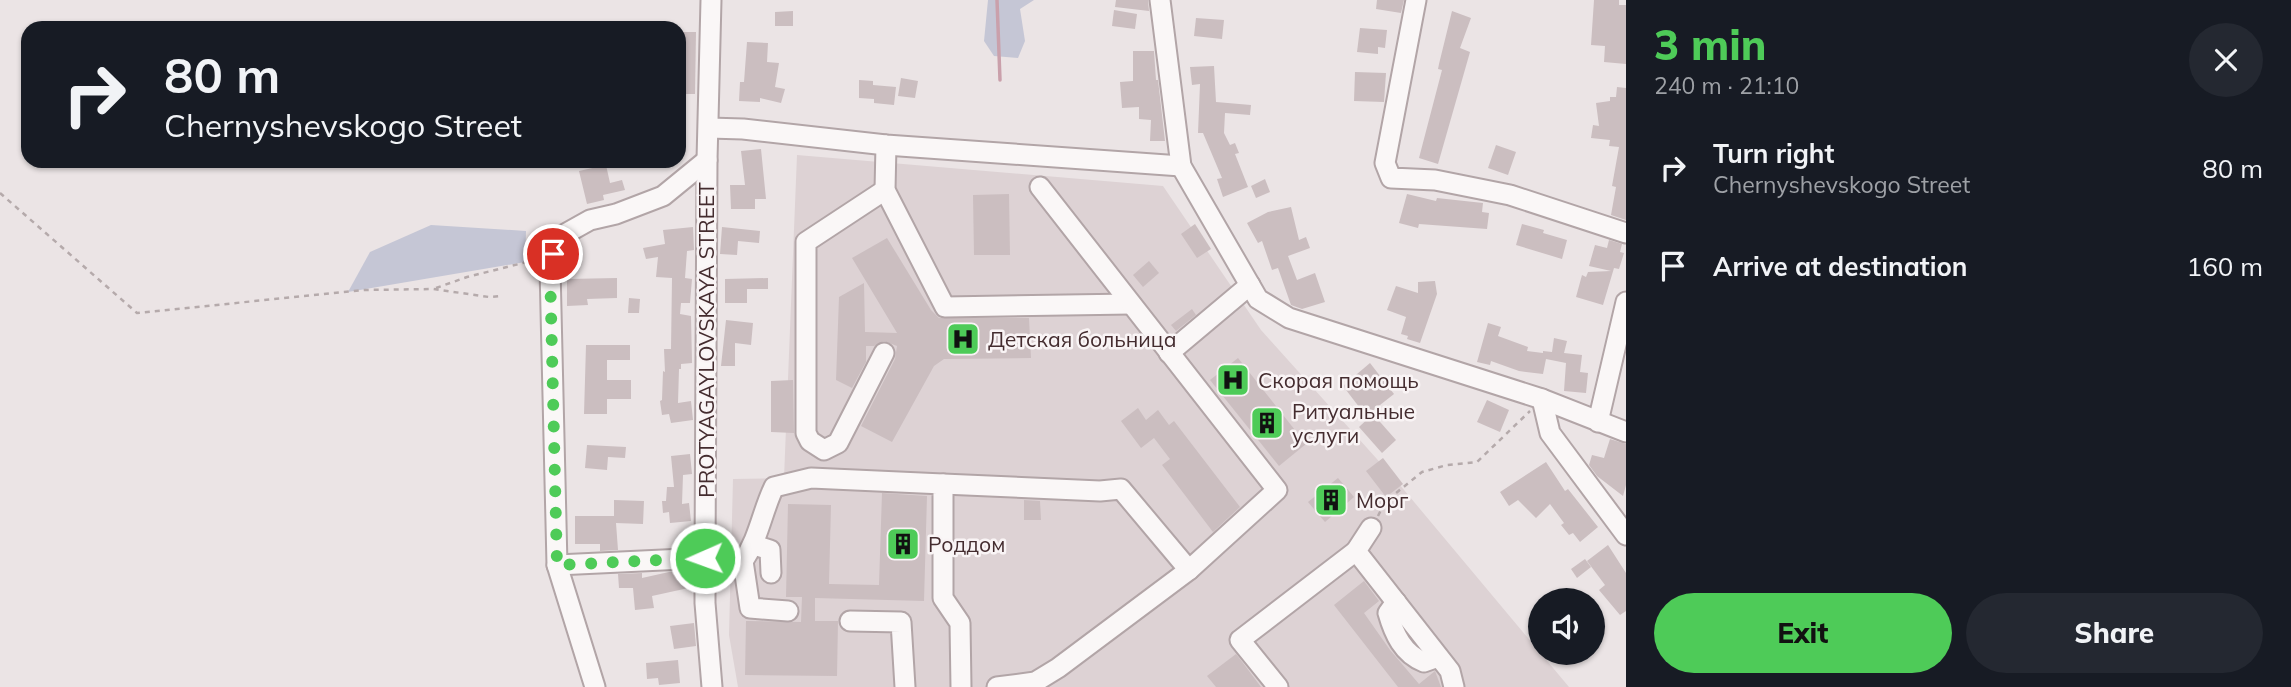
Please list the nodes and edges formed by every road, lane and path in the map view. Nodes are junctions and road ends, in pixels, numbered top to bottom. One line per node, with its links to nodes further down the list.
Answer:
1 (711, 0): 4 (street, PROTYAGAYLOVSKAYA STREET)
2 (1160, 0): 7 (street)
3 (1416, 0): 11 (street)
4 (709, 128): 5 (street); 6 (street, PROTYAGAYLOVSKAYA STREET)
5 (886, 145): 7 (street); 9 (street)
6 (706, 160): 28 (street, PROTYAGAYLOVSKAYA STREET); 29 (street)
7 (1181, 166): 13 (street)
8 (1040, 187): 17 (street)
9 (885, 190): 17 (street); 18 (street)
10 (0, 193): 14 (path)
11 (1626, 233)
12 (531, 261): 14 (path)
13 (1250, 285): 19 (street); 20 (street)
14 (433, 289): 15 (path)
15 (502, 296)
16 (1626, 302): 21 (street)
17 (1131, 304): 19 (street)
18 (884, 353)
19 (1169, 353): 30 (street)
20 (1542, 399): 21 (street); 24 (path); 25 (street)
21 (1598, 422): 22 (street)
22 (1626, 432)
23 (943, 484): 27 (street); 30 (street); 37 (street)
24 (1371, 528): 26 (street)
25 (1626, 535)
26 (1356, 551): 39 (street); 40 (street)
27 (749, 553): 28 (street); 31 (street); 32 (street)
28 (705, 558): 29 (street); 35 (street, PROTYAGAYLOVSKAYA STREET)
29 (557, 565): 34 (street)
30 (1189, 570): 38 (street)
31 (771, 573)
32 (788, 611)
33 (850, 621): 36 (street)
34 (596, 687)
35 (712, 687)
36 (905, 687)
37 (961, 687)
38 (998, 687)
39 (1278, 687)
40 (1454, 687)

